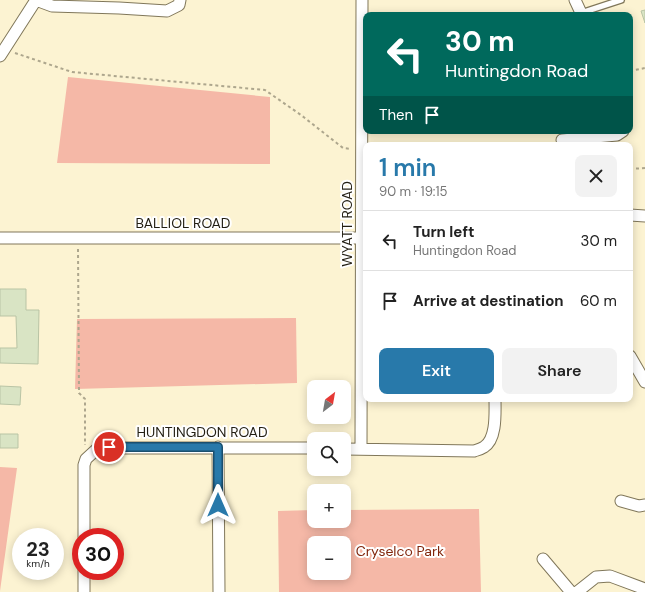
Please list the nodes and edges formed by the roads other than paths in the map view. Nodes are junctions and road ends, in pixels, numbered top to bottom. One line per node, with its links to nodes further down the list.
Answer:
1 (36, 0): 2 (street); 9 (street)
2 (180, 0)
3 (362, 0): 8 (street, WYATT ROAD)
4 (576, 0): 6 (street)
5 (621, 0): 7 (lane)
6 (581, 12)
7 (588, 12)
8 (363, 24)
9 (2, 53)
10 (363, 100): 13 (street, WYATT ROAD)
11 (619, 134): 12 (street)
12 (562, 139)
13 (363, 194)
14 (633, 215): 15 (street)
15 (645, 216)
16 (0, 238): 17 (street, BALLIOL ROAD)
17 (363, 238)
18 (363, 308): 25 (street, WYATT ROAD)
19 (633, 361): 20 (street)
20 (645, 382)
21 (495, 402): 25 (street)
22 (218, 447): 23 (street, HUNTINGDON ROAD); 28 (street, HUNTINGDON ROAD); 33 (street)
23 (307, 448)
24 (351, 449): 25 (street)
25 (361, 449)
26 (621, 501): 27 (street)
27 (645, 505)
28 (84, 528)
29 (543, 559): 34 (street)
30 (84, 580): 32 (street)
31 (645, 589): 35 (street)
32 (84, 592)
33 (219, 592)
34 (571, 592)
35 (577, 592)

